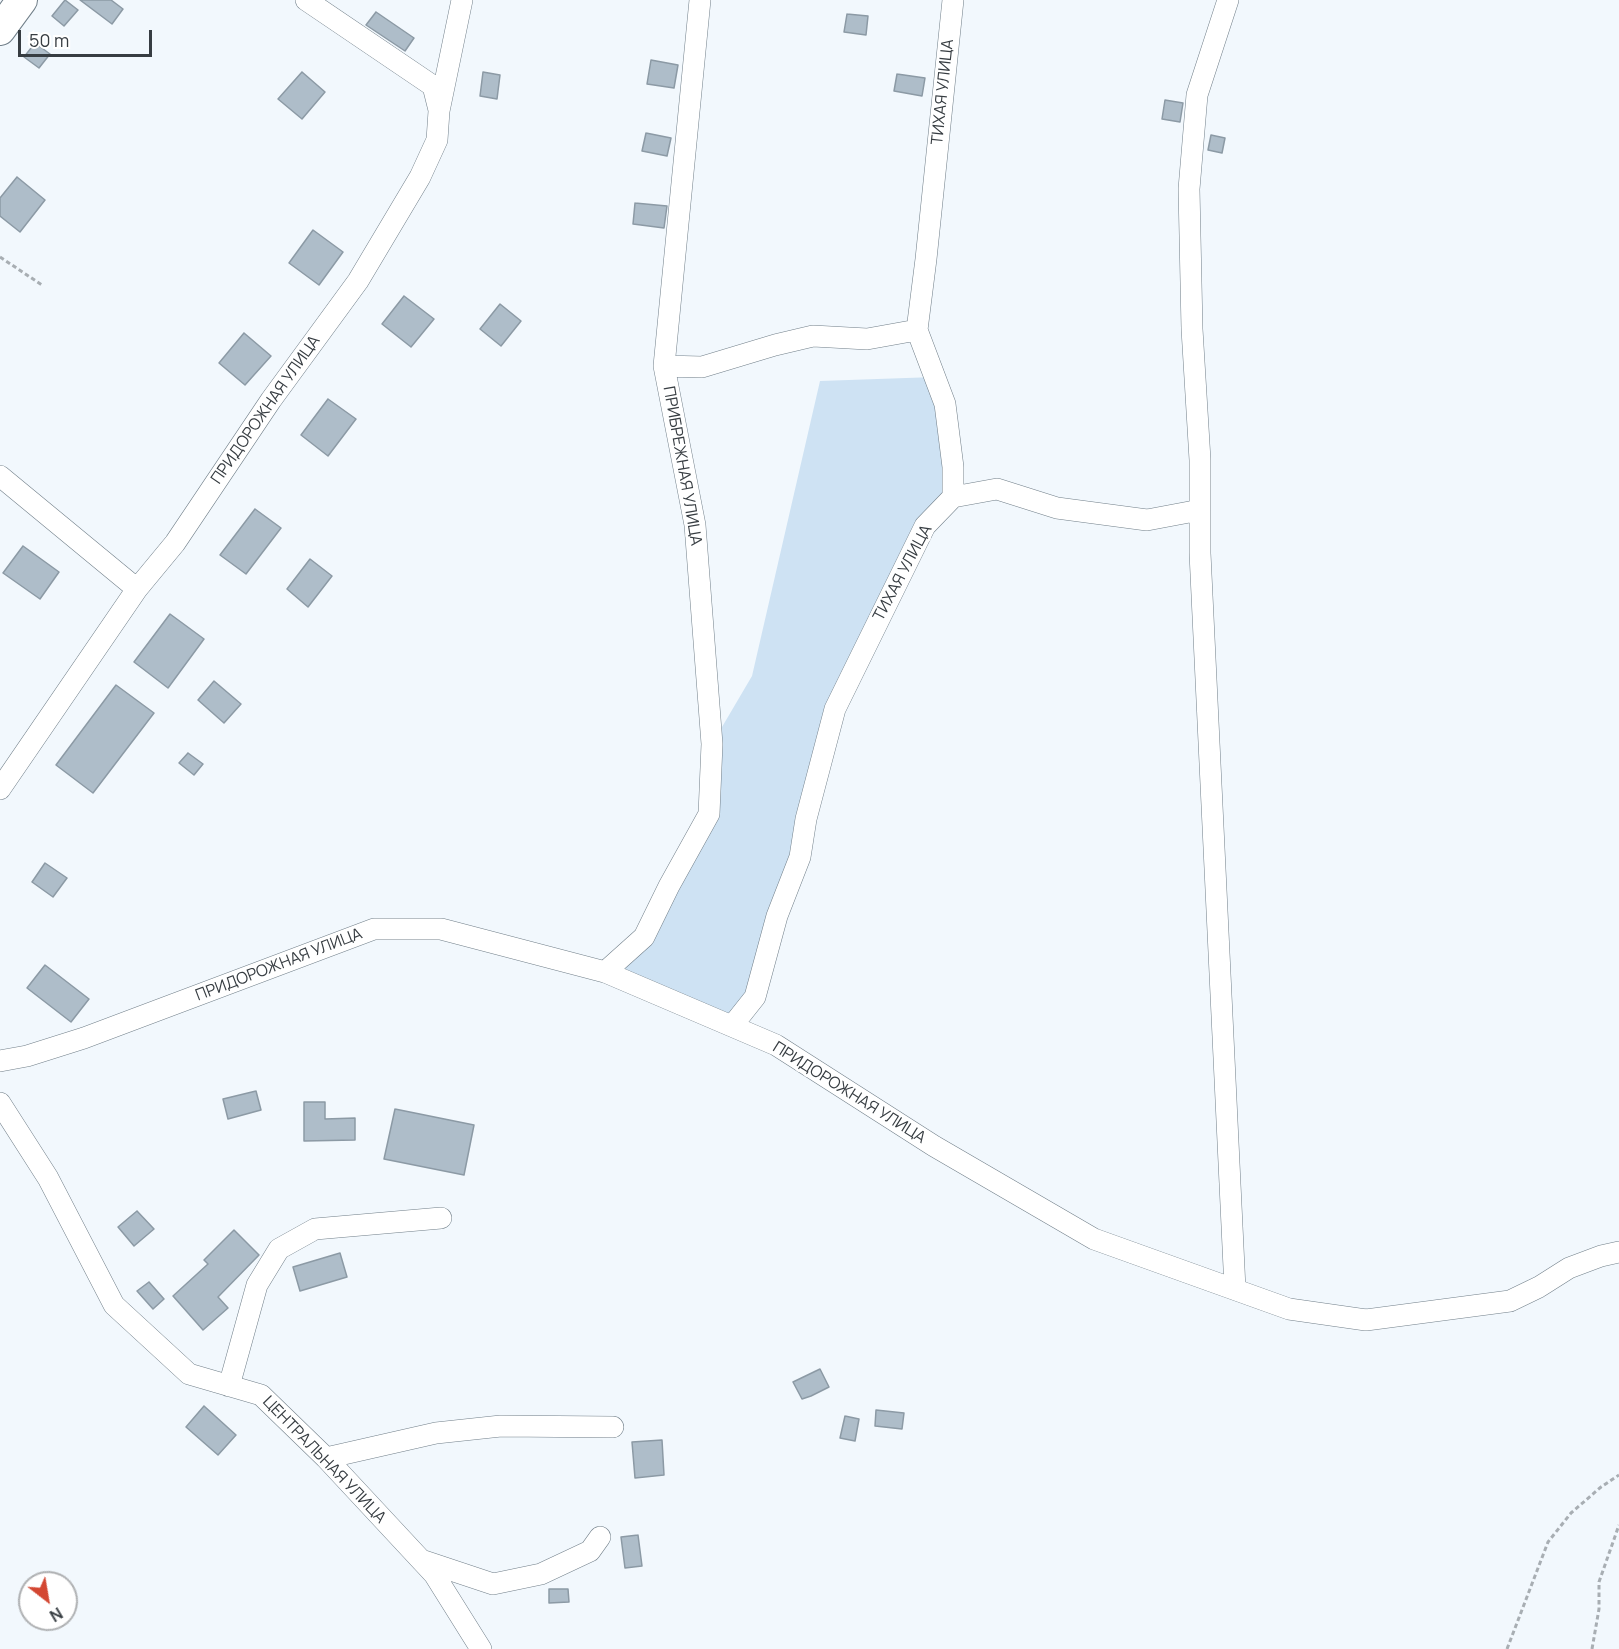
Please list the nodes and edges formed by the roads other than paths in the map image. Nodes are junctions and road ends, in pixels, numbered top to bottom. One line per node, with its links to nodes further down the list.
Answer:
1 (22, 0): 7 (street)
2 (306, 0): 8 (street)
3 (462, 0): 8 (street, ПРИДОРОЖНАЯ УЛИЦА)
4 (700, 0): 10 (street, ПРИБРЕЖНАЯ УЛИЦА)
5 (953, 0): 9 (street, ТИХАЯ УЛИЦА)
6 (1228, 0): 13 (street)
7 (0, 30)
8 (439, 111): 14 (street, ПРИДОРОЖНАЯ УЛИЦА)
9 (917, 330): 10 (street); 12 (street, ТИХАЯ УЛИЦА)
10 (664, 366): 16 (street, ПРИБРЕЖНАЯ УЛИЦА)
11 (0, 476): 14 (street)
12 (953, 498): 13 (street); 17 (street, ТИХАЯ УЛИЦА)
13 (1200, 510): 22 (street)
14 (137, 589): 15 (street, ПРИДОРОЖНАЯ УЛИЦА)
15 (0, 789)
16 (605, 972): 17 (street, ПРИДОРОЖНАЯ УЛИЦА); 18 (street, ПРИДОРОЖНАЯ УЛИЦА)
17 (732, 1026): 22 (street, ПРИДОРОЖНАЯ УЛИЦА)
18 (0, 1061)
19 (0, 1103): 23 (street, ЦЕНТРАЛЬНАЯ УЛИЦА)
20 (441, 1218): 23 (street)
21 (1619, 1252): 22 (street, ПРИДОРОЖНАЯ УЛИЦА)
22 (1235, 1289)
23 (229, 1386): 25 (street, ЦЕНТРАЛЬНАЯ УЛИЦА)
24 (613, 1427): 25 (street)
25 (326, 1458): 27 (street, ЦЕНТРАЛЬНАЯ УЛИЦА)
26 (600, 1537): 27 (street)
27 (420, 1560): 28 (street, ЦЕНТРАЛЬНАЯ УЛИЦА)
28 (481, 1649)

